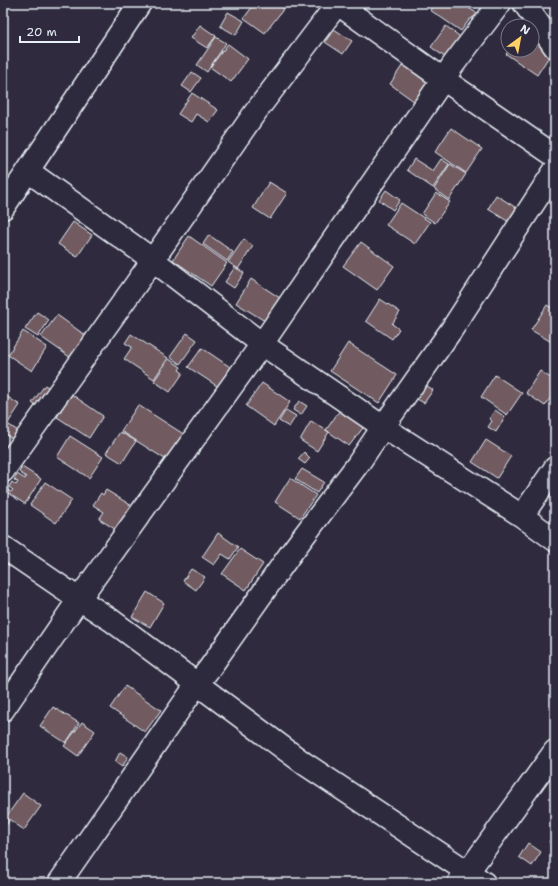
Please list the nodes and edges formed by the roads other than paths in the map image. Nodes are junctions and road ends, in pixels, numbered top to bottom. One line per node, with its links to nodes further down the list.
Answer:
1 (140, 3): 9 (street)
2 (338, 3): 6 (street); 11 (street)
3 (500, 3): 6 (street)
4 (524, 3): 5 (street)
5 (555, 47)
6 (443, 79): 7 (street); 12 (street)
7 (555, 156)
8 (555, 170): 13 (street)
9 (28, 171): 10 (street); 11 (street)
10 (3, 208)
11 (153, 260): 12 (street); 15 (street)
12 (262, 344): 13 (street); 19 (street)
13 (382, 427): 16 (street); 20 (street)
14 (555, 468): 16 (street)
15 (3, 471)
16 (522, 516): 17 (street)
17 (555, 540)
18 (3, 547): 19 (street)
19 (79, 599): 20 (street); 21 (street)
20 (197, 684): 23 (street); 24 (street)
21 (3, 710)
22 (555, 751): 23 (street)
23 (470, 879)
24 (59, 883)

